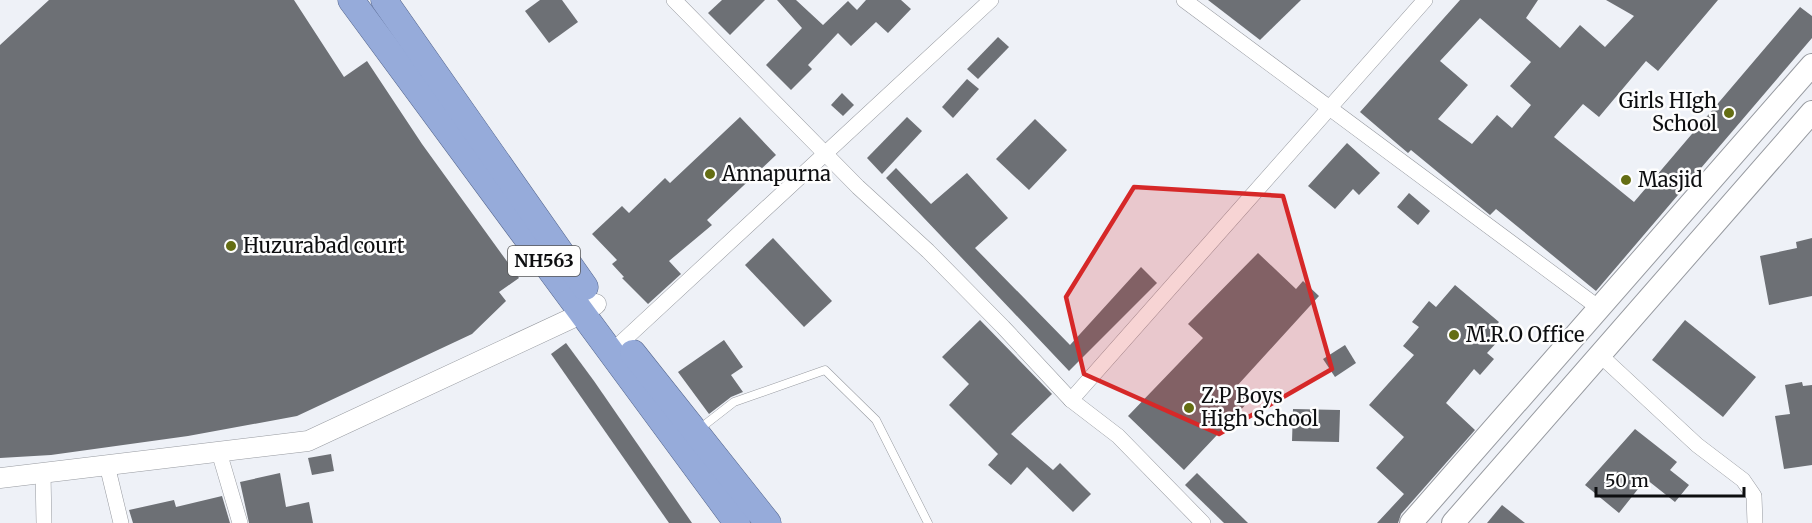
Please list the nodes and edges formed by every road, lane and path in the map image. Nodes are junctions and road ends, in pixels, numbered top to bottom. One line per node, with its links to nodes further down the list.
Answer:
1 (351, 0): 11 (highway, NH563)
2 (384, 0): 11 (highway, NH563)
3 (674, 0): 10 (street)
4 (991, 0): 10 (street)
5 (1184, 0): 8 (street)
6 (1425, 0): 8 (street)
7 (1808, 79): 12 (main road)
8 (1329, 108): 12 (street); 15 (street)
9 (1812, 112): 14 (main road)
10 (827, 154): 13 (street); 15 (street)
11 (589, 308): 13 (highway, NH563); 19 (street)
12 (1599, 308): 16 (main road)
13 (617, 347): 17 (highway, NH563); 26 (highway, NH563)
14 (1600, 355): 18 (main road); 32 (street)
15 (1071, 400): 29 (street)
16 (1497, 424): 18 (main road); 30 (main road)
17 (695, 432): 27 (highway, NH563); 28 (lane)
18 (1522, 445): 31 (main road)
19 (219, 452): 20 (street); 25 (street)
20 (106, 465): 21 (street); 24 (street)
21 (43, 473): 22 (street); 23 (street)
22 (0, 478)
23 (44, 523)
24 (121, 523)
25 (240, 523)
26 (737, 523)
27 (768, 523)
28 (928, 523)
29 (1203, 523)
30 (1411, 523)
31 (1454, 523)
32 (1755, 523)

